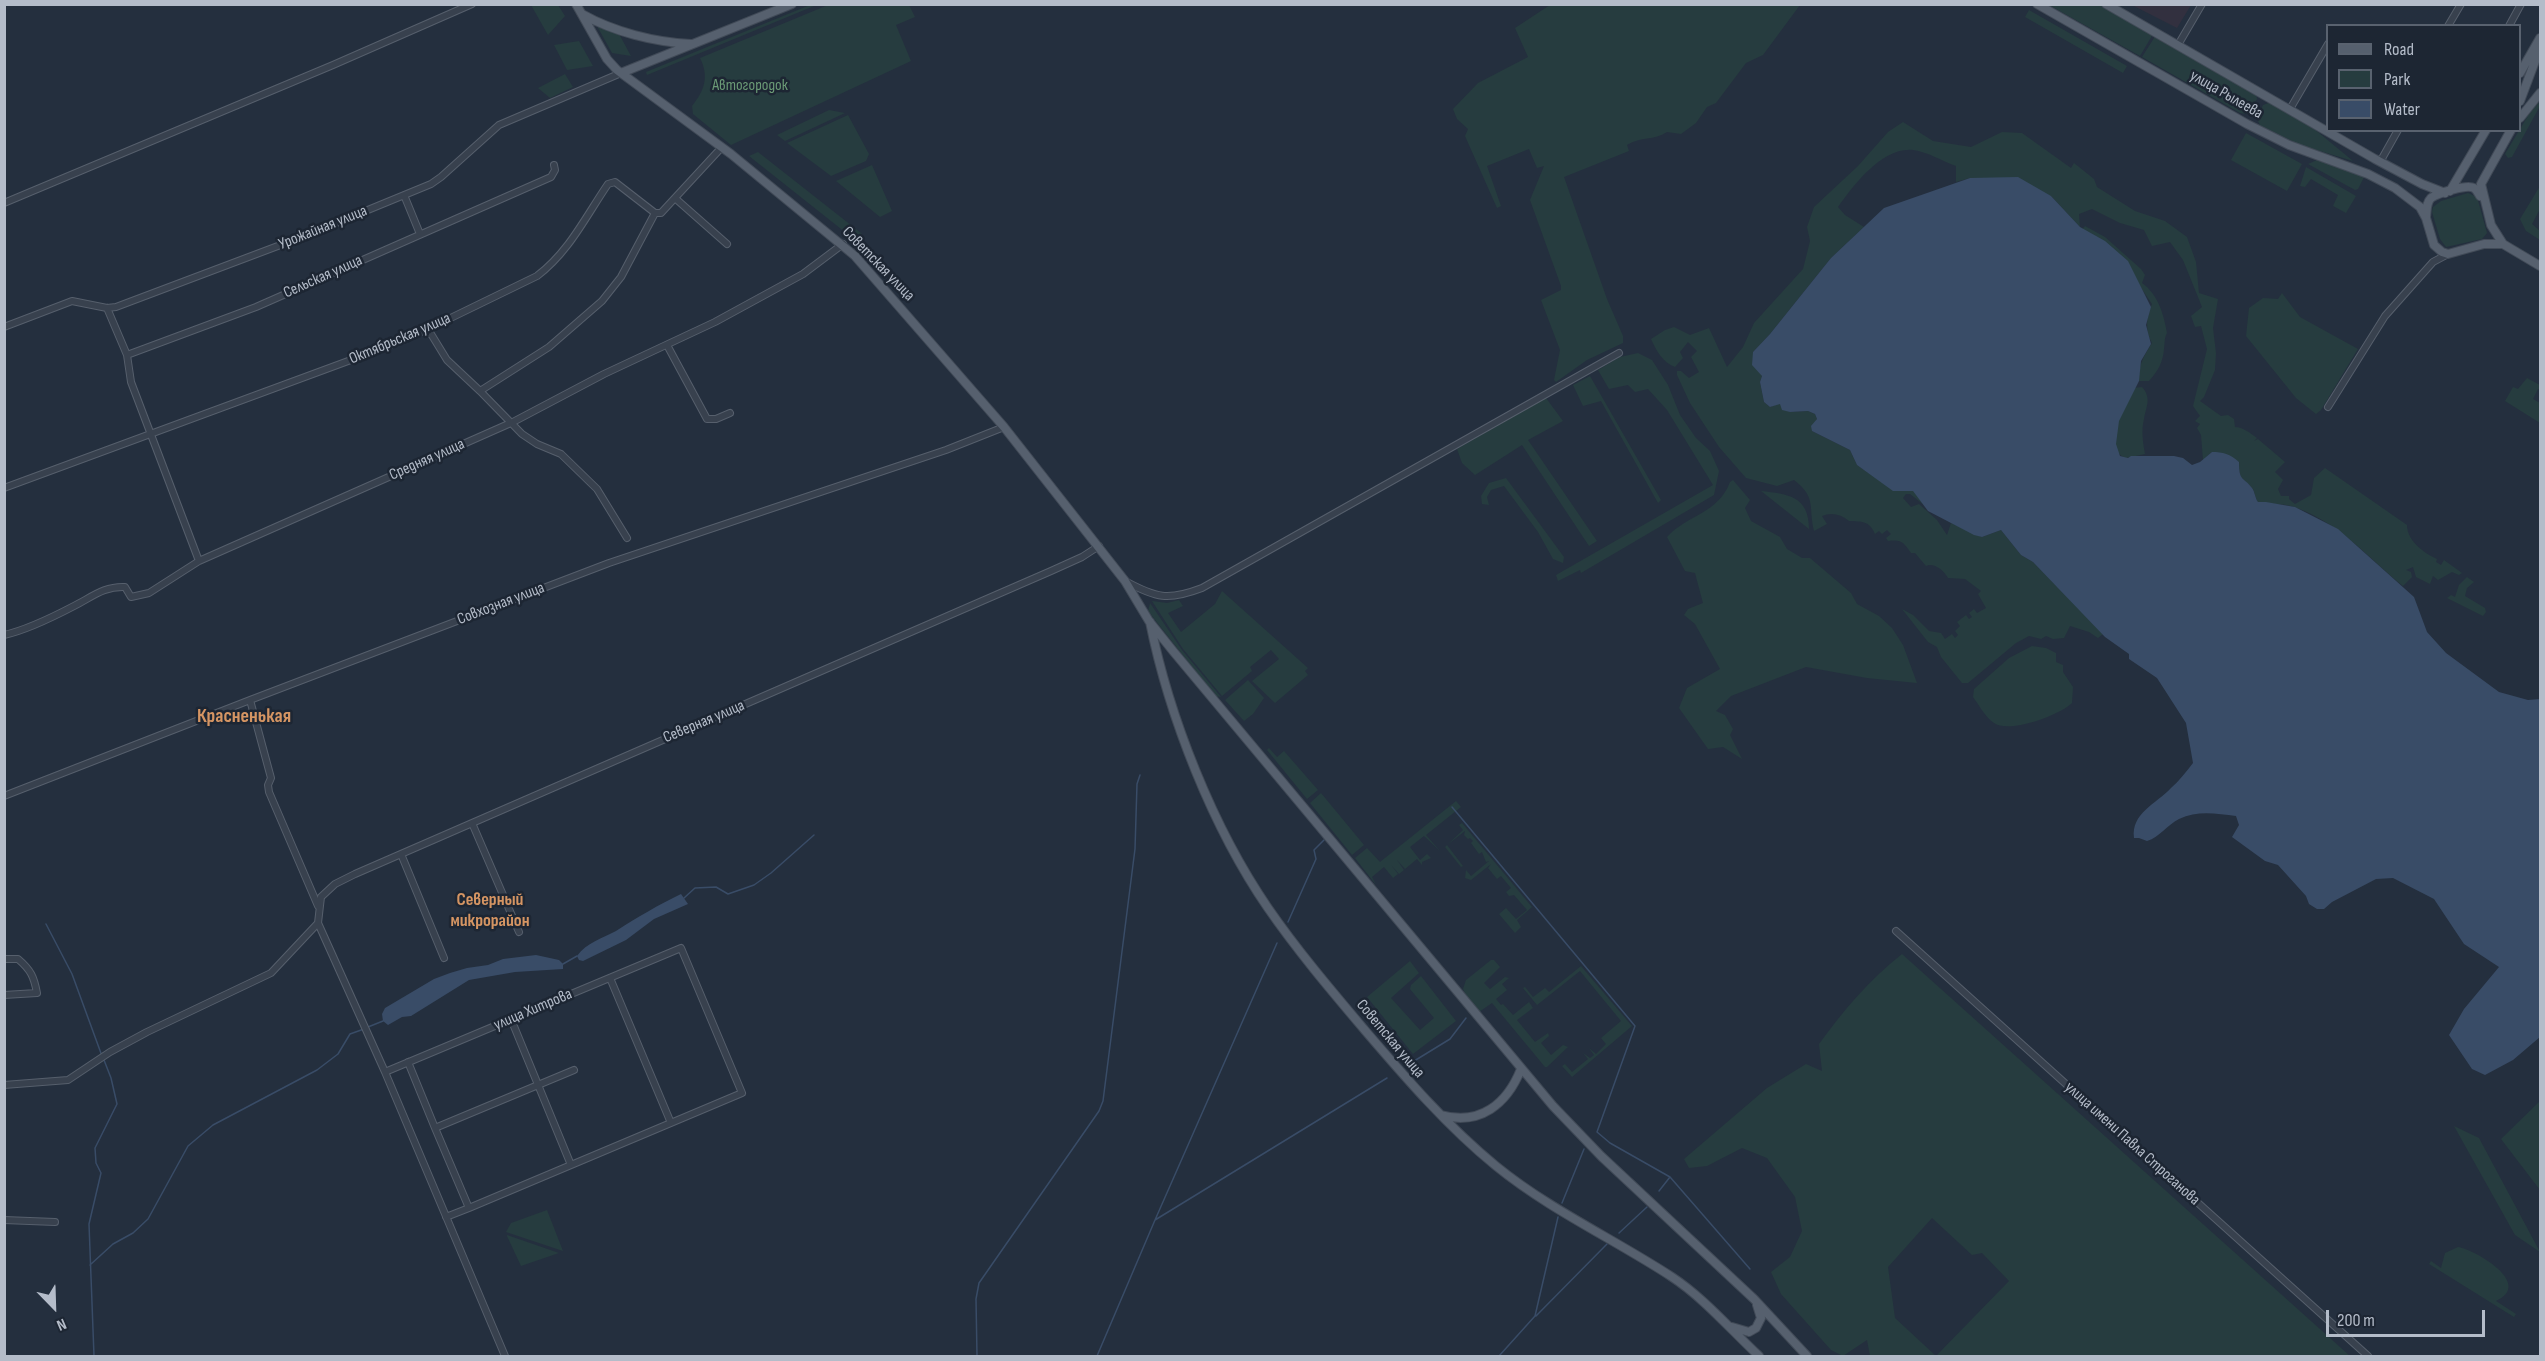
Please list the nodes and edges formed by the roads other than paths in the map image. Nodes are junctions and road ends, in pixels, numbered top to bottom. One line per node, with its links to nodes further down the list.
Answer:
1 (472, 4): 34 (street)
2 (576, 4): 9 (main road, Советская улица)
3 (792, 4): 13 (main road)
4 (2037, 4): 37 (main road, улица Рылеева)
5 (2106, 4): 14 (main road, улица Рылеева)
6 (2202, 4): 14 (street)
7 (2461, 4): 10 (street)
8 (2521, 4): 11 (street)
9 (581, 13): 13 (main road); 18 (main road, Советская улица)
10 (2449, 24)
11 (2509, 24)
12 (2541, 38): 17 (main road)
13 (695, 45): 18 (main road)
14 (2178, 45): 21 (main road, улица Рылеева)
15 (2326, 47): 21 (street)
16 (2541, 48): 20 (main road)
17 (2521, 72)
18 (621, 73): 28 (main road, Советская улица); 32 (street, Урожайная улица)
19 (2541, 93): 22 (main road)
20 (2521, 98)
21 (2289, 109): 23 (main road, улица Рылеева)
22 (2521, 117)
23 (2326, 130)
24 (2330, 132): 29 (main road, улица Рылеева)
25 (2397, 132): 29 (street)
26 (2485, 132): 31 (main road)
27 (2510, 132): 35 (main road)
28 (722, 147): 33 (street); 41 (main road, Советская улица)
29 (2380, 162): 31 (main road, улица Рылеева)
30 (554, 165): 39 (street, Сельская улица)
31 (2448, 192): 35 (main road); 37 (main road)
32 (404, 195): 39 (street); 48 (street, Урожайная улица)
33 (676, 199): 36 (street); 40 (street)
34 (4, 203)
35 (2485, 204): 38 (main road)
36 (655, 213): 50 (street, Октябрьская улица); 54 (street)
37 (2426, 218): 44 (main road)
38 (2491, 225): 42 (main road); 43 (main road)
39 (420, 234): 53 (street, Сельская улица)
40 (727, 244)
41 (843, 244): 51 (street, Средняя улица); 58 (main road, Советская улица)
42 (2484, 244): 43 (main road); 45 (main road)
43 (2503, 244): 47 (main road)
44 (2434, 245): 45 (main road); 46 (street)
45 (2448, 254): 46 (street)
46 (2433, 262): 55 (street)
47 (2541, 266)
48 (107, 308): 49 (street, Урожайная улица); 53 (street)
49 (4, 327)
50 (428, 329): 54 (street); 59 (street, Октябрьская улица)
51 (667, 345): 56 (street); 57 (street, Средняя улица)
52 (1619, 353): 64 (street)
53 (127, 355): 59 (street)
54 (480, 391): 57 (street)
55 (2328, 408)
56 (730, 413)
57 (513, 422): 61 (street); 63 (street, Средняя улица)
58 (1004, 427): 62 (main road, Советская улица); 67 (street, Совхозная улица)
59 (151, 432): 60 (street, Октябрьская улица); 63 (street)
60 (4, 488)
61 (627, 538)
62 (1099, 546): 64 (main road, Советская улица); 69 (street, Северная улица)
63 (198, 561): 66 (street, Средняя улица)
64 (1125, 581): 65 (main road, Советская улица)
65 (1149, 621): 81 (main road); 86 (main road, Советская улица)
66 (4, 635)
67 (250, 700): 68 (street, Совхозная улица); 71 (street)
68 (4, 796)
69 (472, 823): 70 (street, Северная улица); 74 (street)
70 (401, 854): 71 (street, Северная улица); 75 (street)
71 (319, 906): 72 (street)
72 (318, 923): 83 (street); 84 (street)
73 (1896, 930): 99 (street, улица имени Павла Строганова)
74 (519, 932)
75 (444, 958)
76 (4, 959): 78 (street)
77 (610, 978): 79 (street, улица Хитрова); 87 (street); 87 (street, улица Хитрова)
78 (4, 995)
79 (511, 1019): 80 (street, улица Хитрова); 85 (street)
80 (408, 1062): 83 (street, улица Хитрова); 88 (street)
81 (1521, 1069): 86 (main road); 94 (main road)
82 (574, 1070): 85 (street)
83 (385, 1072): 91 (street)
84 (4, 1085)
85 (538, 1085): 88 (street); 89 (street)
86 (1439, 1114): 95 (main road, Советская улица)
87 (671, 1123): 89 (street)
88 (435, 1128): 90 (street)
89 (572, 1165): 90 (street)
90 (469, 1208): 91 (street)
91 (446, 1217): 96 (street)
92 (4, 1220): 93 (street)
93 (55, 1222)
94 (1754, 1299): 95 (main road); 98 (main road)
95 (1725, 1324): 97 (main road, Советская улица)
96 (505, 1356)
97 (1759, 1356)
98 (1807, 1356)
99 (2368, 1356)

